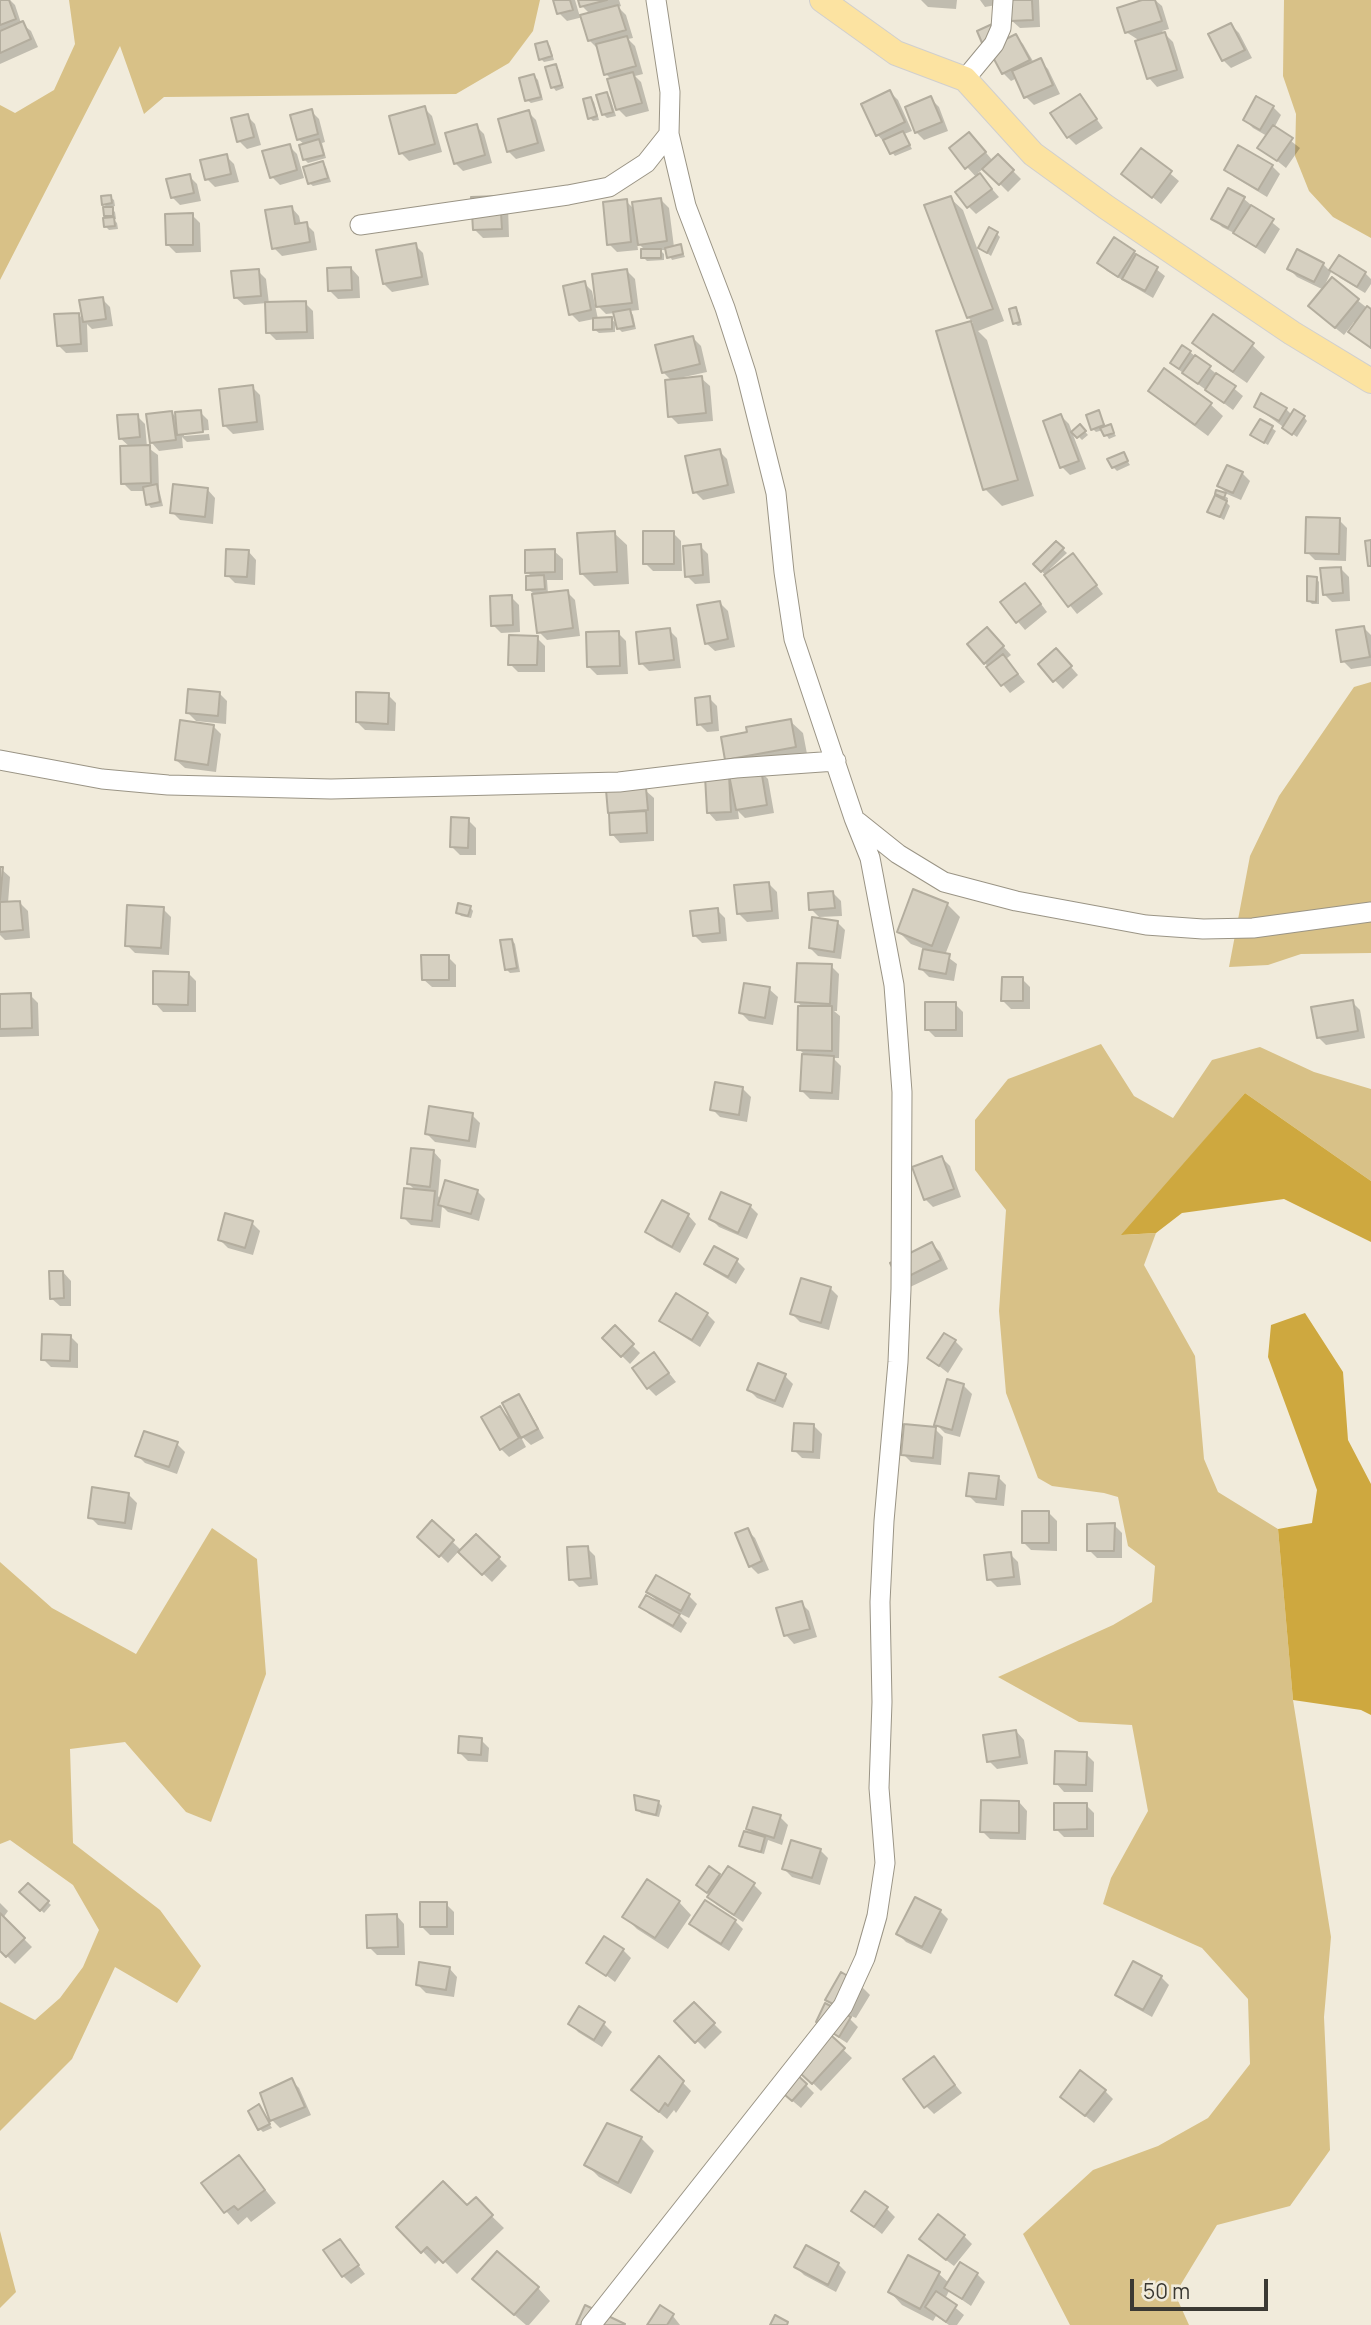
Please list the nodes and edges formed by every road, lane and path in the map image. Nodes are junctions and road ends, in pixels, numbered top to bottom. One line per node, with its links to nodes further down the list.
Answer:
1 (656, 0): 5 (street)
2 (822, 0): 4 (main road)
3 (1003, 0): 4 (street)
4 (965, 79): 7 (main road)
5 (669, 134): 6 (street); 9 (street)
6 (360, 225)
7 (1371, 381)
8 (0, 760): 9 (street)
9 (836, 761): 10 (street)
10 (853, 818): 11 (street); 12 (street)
11 (1371, 912)
12 (591, 2325)

